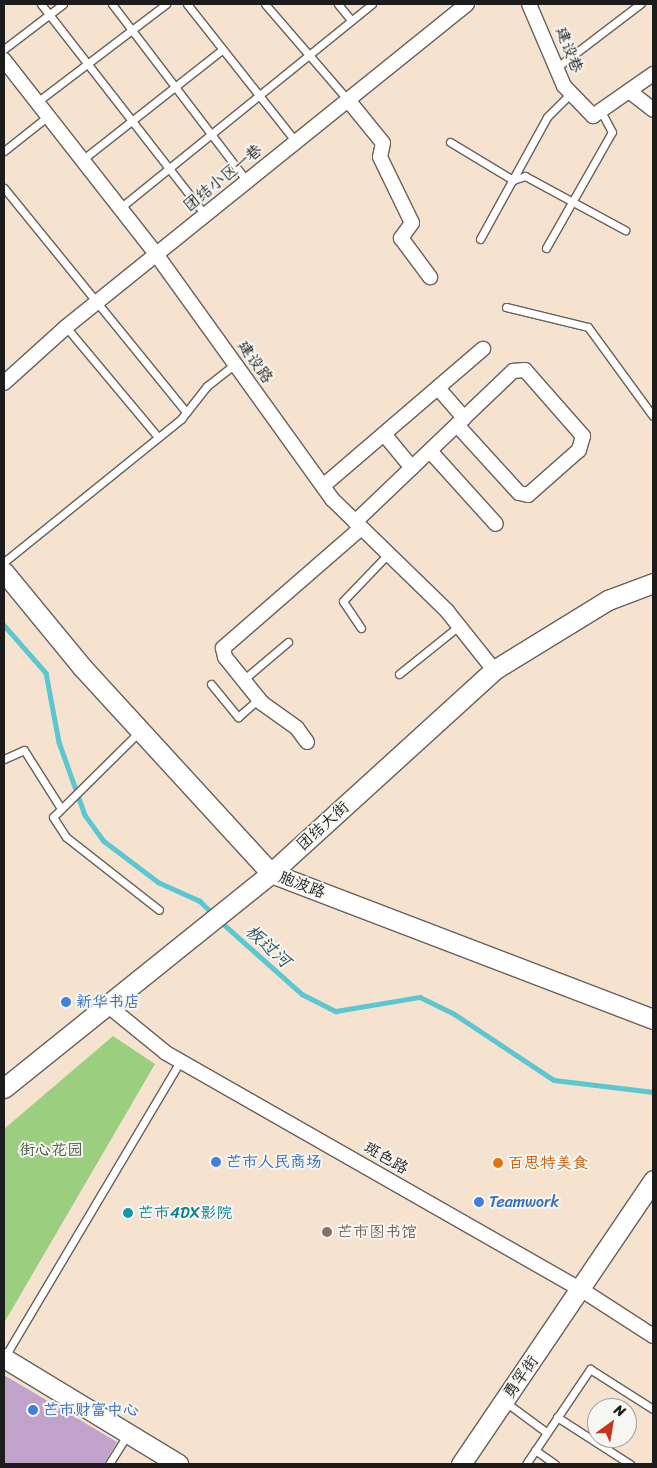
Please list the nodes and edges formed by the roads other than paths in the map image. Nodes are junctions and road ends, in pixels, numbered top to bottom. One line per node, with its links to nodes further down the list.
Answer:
1 (41, 4): 12 (lane)
2 (63, 4): 12 (lane)
3 (112, 4): 14 (lane)
4 (166, 4): 14 (lane)
5 (187, 4): 15 (lane)
6 (338, 4): 13 (lane)
7 (372, 4): 13 (lane)
8 (467, 4): 26 (street, 团结小区一巷)
9 (529, 4): 20 (street, 建设巷)
10 (640, 4): 20 (lane)
11 (267, 5): 17 (lane)
12 (49, 14): 16 (lane); 19 (lane)
13 (351, 20): 17 (lane)
14 (132, 30): 19 (lane); 22 (lane)
15 (223, 48): 22 (lane); 25 (lane)
16 (4, 49)
17 (308, 55): 25 (lane); 26 (lane)
18 (4, 60): 27 (street, 建设路)
19 (88, 64): 27 (lane); 31 (lane)
20 (556, 68): 24 (street, 建设巷)
21 (653, 74): 23 (street)
22 (175, 86): 31 (lane); 32 (lane)
23 (629, 91): 28 (street); 29 (street)
24 (571, 93): 29 (street, 建设巷); 38 (lane)
25 (259, 95): 32 (lane); 33 (lane)
26 (348, 100): 33 (street, 团结小区一巷); 48 (street)
27 (37, 102): 30 (street, 建设路)
28 (653, 110)
29 (601, 111): 41 (lane)
30 (48, 116): 35 (lane); 36 (street, 建设路)
31 (132, 121): 36 (lane); 37 (lane)
32 (211, 134): 37 (lane); 39 (lane)
33 (296, 142): 39 (street, 团结小区一巷)
34 (450, 142): 38 (lane)
35 (4, 151)
36 (82, 160): 42 (street, 建设路)
37 (168, 168): 42 (lane); 43 (lane)
38 (513, 180): 41 (lane); 45 (lane)
39 (247, 181): 43 (street, 团结小区一巷)
40 (4, 188): 49 (lane)
41 (574, 200): 44 (lane); 46 (lane)
42 (120, 208): 47 (street, 建设路)
43 (205, 215): 47 (street, 团结小区一巷)
44 (625, 230)
45 (480, 240)
46 (546, 248)
47 (156, 254): 49 (street, 团结小区一巷); 53 (street, 建设路)
48 (430, 277)
49 (98, 302): 51 (street, 团结小区一巷); 56 (lane)
50 (506, 307): 57 (lane)
51 (66, 327): 54 (street, 团结小区一巷); 60 (lane)
52 (483, 349): 55 (street)
53 (235, 364): 56 (lane); 63 (street, 建设路)
54 (4, 382)
55 (438, 388): 58 (street); 59 (street)
56 (186, 412): 60 (lane)
57 (653, 416)
58 (461, 421): 58 (street); 61 (street)
59 (384, 434): 62 (street); 63 (street)
60 (158, 437): 67 (lane)
61 (430, 451): 62 (street); 64 (street)
62 (412, 468): 65 (street)
63 (323, 486): 65 (street, 建设路)
64 (496, 524)
65 (358, 525): 66 (street, 建设路); 75 (street)
66 (388, 554): 70 (street, 建设路); 71 (lane)
67 (4, 562)
68 (4, 572): 78 (main road, 胞波路)
69 (653, 582): 73 (main road, 团结大街)
70 (459, 626): 73 (street, 建设路); 74 (lane)
71 (361, 628)
72 (288, 642): 75 (lane)
73 (494, 670): 82 (main road, 团结大街)
74 (399, 674)
75 (243, 680): 77 (street)
76 (211, 684): 77 (lane)
77 (259, 700): 79 (street)
78 (140, 731): 81 (lane); 82 (main road, 胞波路)
79 (307, 742)
80 (4, 759): 81 (lane)
81 (62, 805): 83 (lane)
82 (271, 873): 84 (main road, 团结大街); 85 (main road, 胞波路)
83 (159, 910)
84 (106, 1004): 86 (street, 斑色路); 87 (main road, 团结大街)
85 (653, 1019)
86 (180, 1061): 89 (street, 斑色路); 91 (lane)
87 (4, 1088)
88 (653, 1180): 89 (main road, 勇罕街)
89 (582, 1290): 90 (street, 斑色路); 92 (main road, 勇罕街)
90 (653, 1336)
91 (4, 1358): 96 (main road)
92 (504, 1401): 95 (lane); 100 (main road, 勇罕街)
93 (653, 1409): 94 (lane)
94 (557, 1417): 95 (lane); 103 (lane)
95 (546, 1432): 97 (lane)
96 (127, 1435): 98 (lane); 99 (main road)
97 (534, 1450): 101 (lane); 102 (lane)
98 (109, 1464)
99 (178, 1464)
100 (461, 1464)
101 (526, 1464)
102 (555, 1464)
103 (630, 1464)

